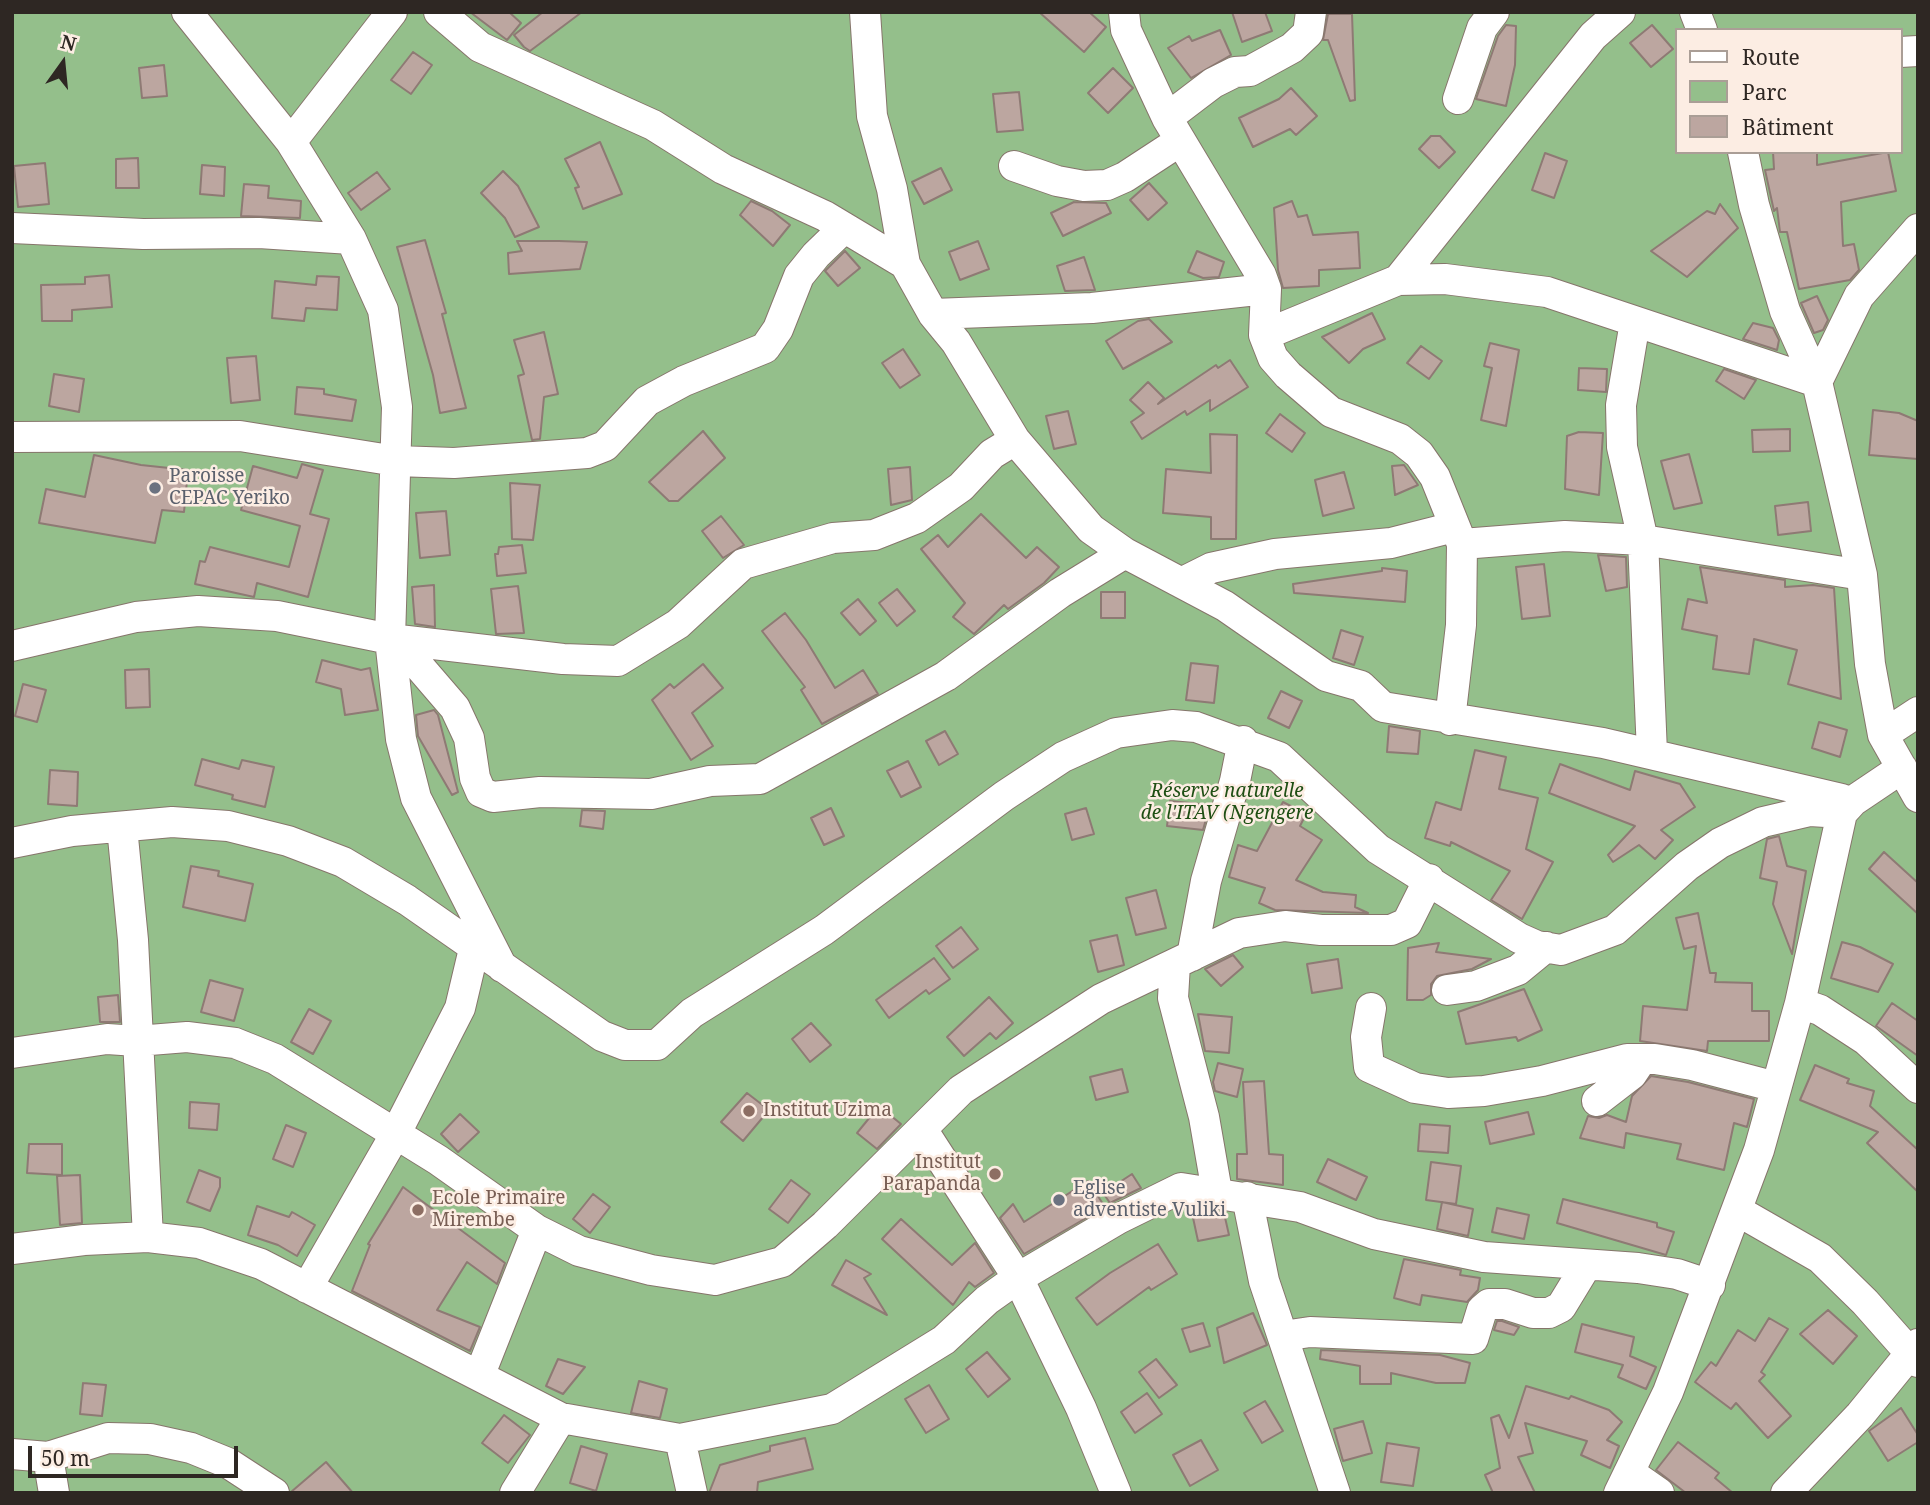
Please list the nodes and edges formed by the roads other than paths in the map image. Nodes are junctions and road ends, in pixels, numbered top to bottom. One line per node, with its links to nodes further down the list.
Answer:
1 (187, 12): 11 (street)
2 (392, 12): 11 (street)
3 (439, 12): 15 (street)
4 (864, 12): 18 (street)
5 (1124, 12): 10 (street)
6 (1311, 12): 10 (street)
7 (1494, 12): 9 (street)
8 (1620, 12): 19 (street)
9 (1458, 99)
10 (1173, 130): 13 (street); 20 (street)
11 (291, 142): 17 (street)
12 (1743, 154): 24 (street)
13 (1014, 166)
14 (12, 228): 17 (street)
15 (844, 228): 18 (street); 27 (street)
16 (1918, 229): 24 (street)
17 (351, 239): 27 (street)
18 (905, 264): 21 (street)
19 (1398, 280): 22 (street); 23 (street)
20 (1266, 289): 21 (street); 23 (street)
21 (933, 314): 26 (street)
22 (1635, 323): 24 (street); 29 (street)
23 (1264, 335): 28 (street)
24 (1817, 382): 31 (street)
25 (12, 437): 27 (street)
26 (1015, 440): 30 (street); 33 (street)
27 (396, 461): 33 (street)
28 (1458, 535): 29 (street); 32 (street); 36 (street)
29 (1643, 540): 31 (street); 39 (street)
30 (1125, 553): 32 (street); 33 (street)
31 (1862, 575): 37 (street)
32 (1183, 582): 36 (street)
33 (390, 639): 34 (street); 49 (street)
34 (12, 646)
35 (1918, 712): 37 (street)
36 (1450, 720): 39 (street)
37 (1883, 735): 40 (street)
38 (1243, 741): 45 (street); 48 (street); 49 (street)
39 (1651, 753): 42 (street)
40 (1902, 768): 41 (street); 42 (street)
41 (1918, 797)
42 (1847, 807): 46 (street); 51 (street)
43 (122, 827): 44 (street); 47 (street); 53 (street)
44 (12, 843)
45 (1429, 879): 46 (street); 48 (street)
46 (1546, 947): 50 (street)
47 (474, 949): 49 (street); 60 (street)
48 (1183, 960): 59 (street); 61 (street)
49 (502, 967)
50 (1447, 990)
51 (1800, 1003): 56 (street); 57 (street)
52 (1371, 1008): 55 (street)
53 (137, 1041): 54 (street); 60 (street); 65 (street)
54 (12, 1054)
55 (1642, 1059): 56 (street); 58 (street)
56 (1776, 1087): 63 (street)
57 (1918, 1088)
58 (1597, 1101)
59 (922, 1129): 64 (street); 68 (street)
60 (395, 1135): 64 (street); 70 (street)
61 (1217, 1192): 62 (street); 68 (street)
62 (1247, 1197): 67 (street); 71 (street)
63 (1738, 1211): 69 (street); 72 (street)
64 (537, 1230): 73 (street)
65 (148, 1237): 66 (street); 70 (street)
66 (12, 1249)
67 (1586, 1266): 69 (street); 71 (street)
68 (1018, 1278): 75 (street); 83 (street)
69 (1710, 1285): 78 (street)
70 (307, 1288): 73 (street)
71 (1283, 1336): 84 (street)
72 (1915, 1353): 86 (street)
73 (480, 1374): 74 (street)
74 (561, 1418): 75 (street); 81 (street)
75 (680, 1439): 82 (street)
76 (12, 1454): 77 (street)
77 (48, 1457): 79 (street); 80 (street)
78 (1624, 1482): 85 (street)
79 (54, 1493)
80 (274, 1493)
81 (515, 1493)
82 (692, 1493)
83 (1116, 1493)
84 (1335, 1493)
85 (1660, 1493)
86 (1786, 1493)

